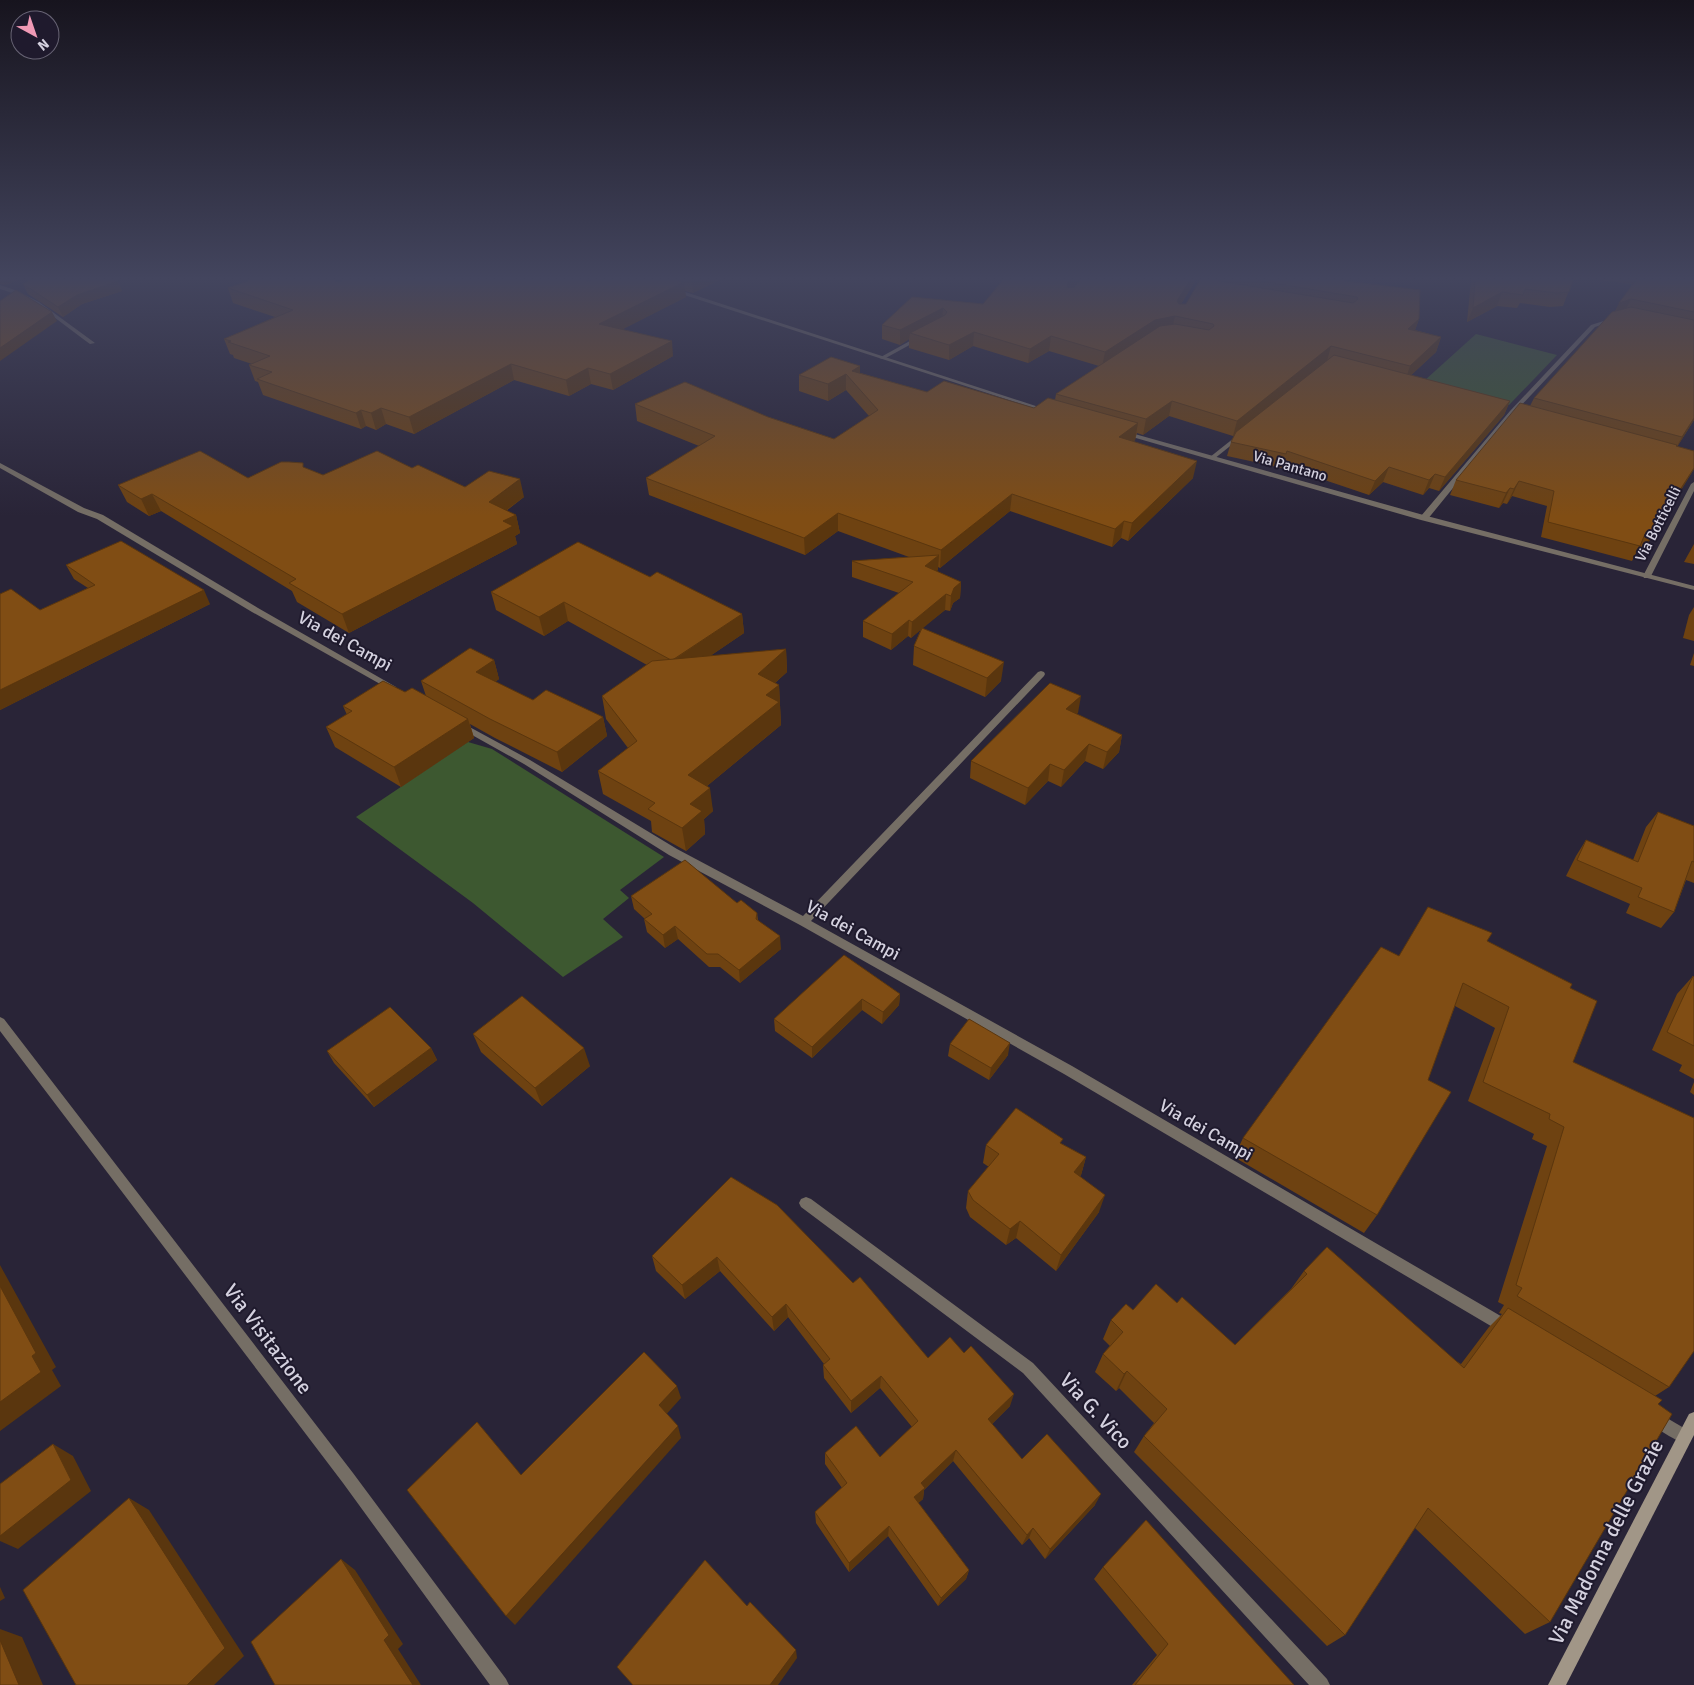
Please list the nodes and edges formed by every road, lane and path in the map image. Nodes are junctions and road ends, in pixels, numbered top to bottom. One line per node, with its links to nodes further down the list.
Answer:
1 (884, 359): 3 (street)
2 (1563, 359): 5 (street)
3 (1048, 409)
4 (1503, 409): 5 (street)
5 (1512, 412): 6 (street); 12 (street)
6 (1522, 414)
7 (1251, 427): 9 (street)
8 (1118, 431): 9 (street, Via Pantano)
9 (1212, 458): 12 (street, Via Pantano)
10 (0, 465): 16 (street, Via dei Campi)
11 (1694, 484): 13 (street, Via Botticelli)
12 (1424, 518): 13 (street, Via Pantano)
13 (1647, 576): 14 (street, Via Pantano)
14 (1694, 588)
15 (1041, 674): 18 (street)
16 (398, 691)
17 (450, 720): 18 (street, Via dei Campi)
18 (804, 922): 21 (street, Via dei Campi)
19 (0, 1022): 25 (street, Via Visitazione)
20 (806, 1203): 26 (street, Via G. Vico)
21 (1516, 1334)
22 (1647, 1414): 24 (street)
23 (1694, 1419): 24 (main road, Via Madonna delle Grazie)
24 (1684, 1436): 27 (main road, Via Madonna delle Grazie)
25 (500, 1685)
26 (1321, 1685)
27 (1557, 1685)

